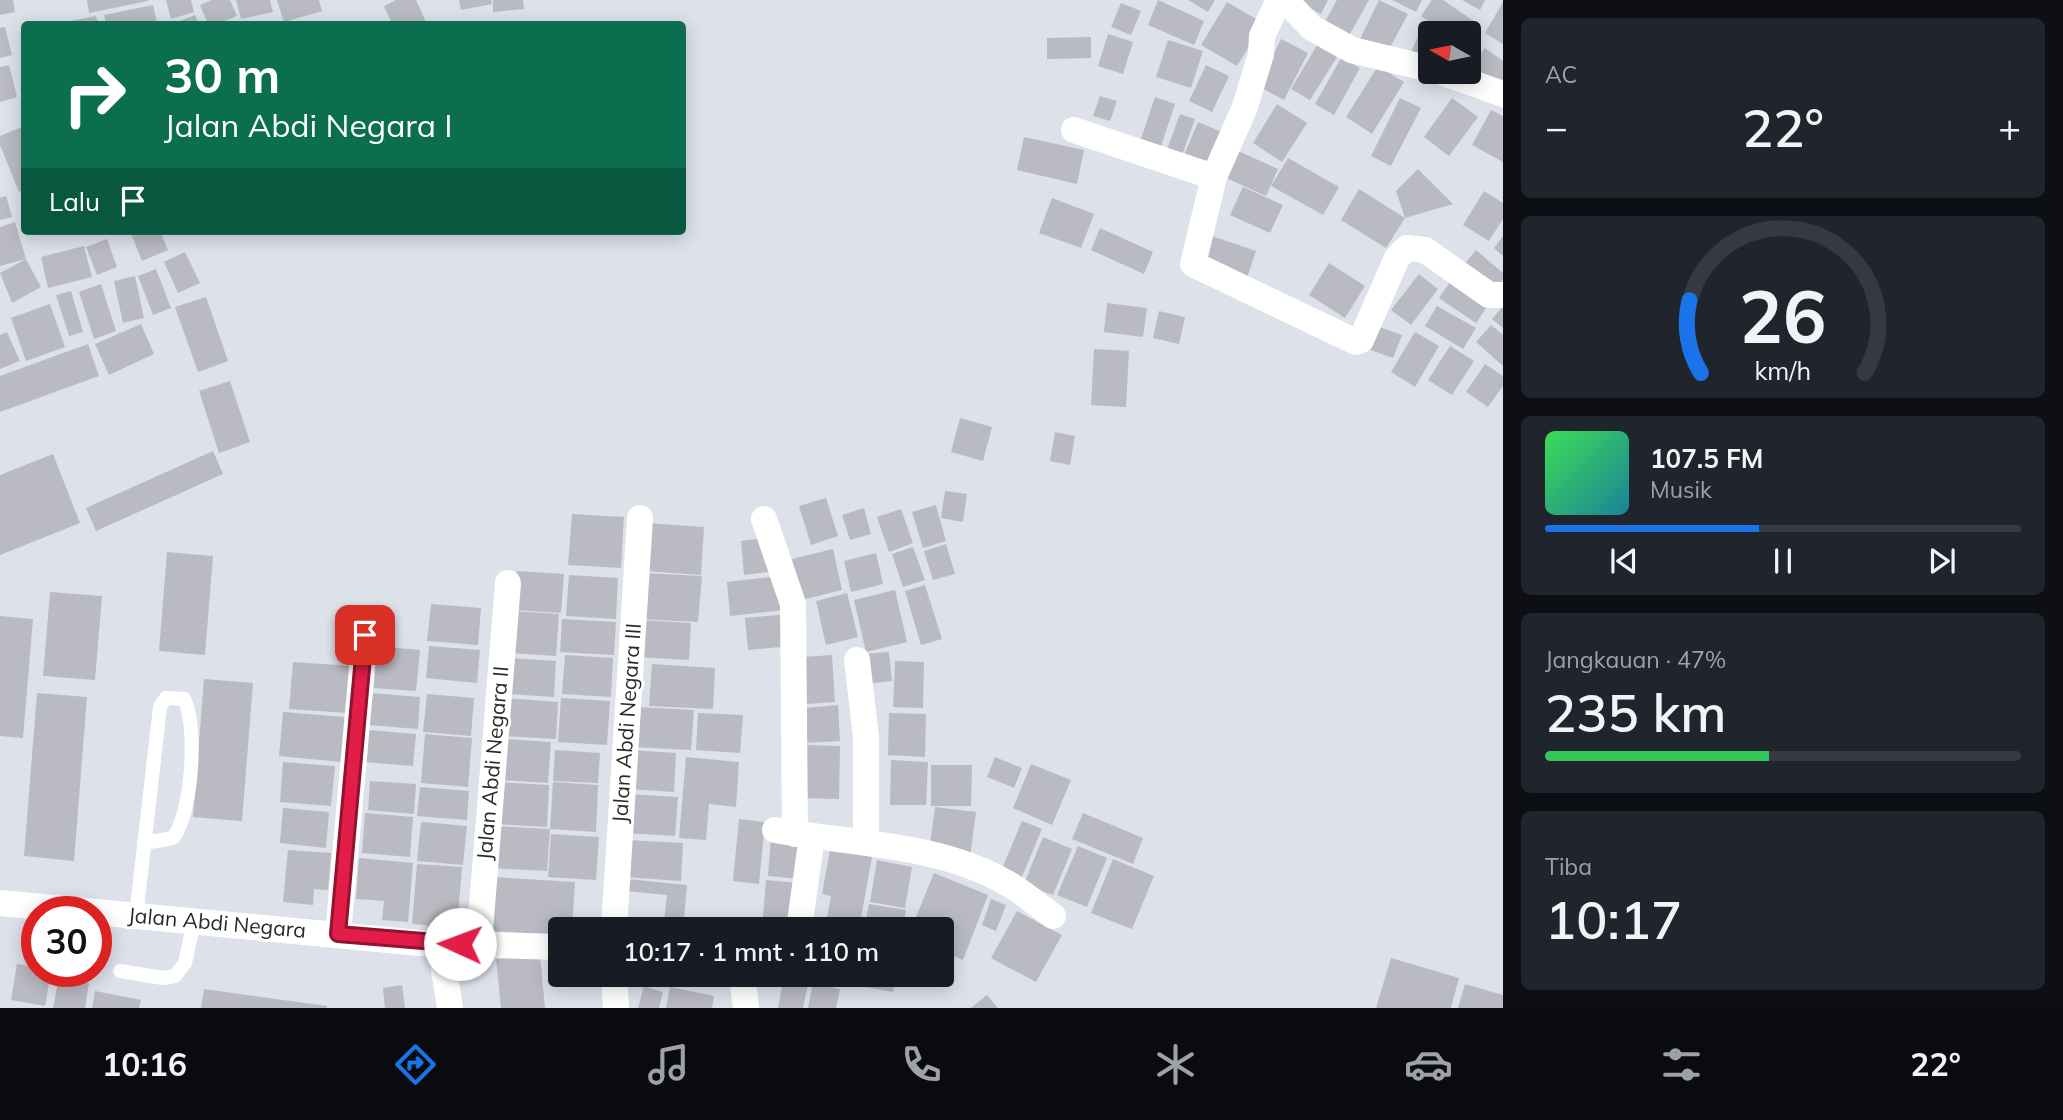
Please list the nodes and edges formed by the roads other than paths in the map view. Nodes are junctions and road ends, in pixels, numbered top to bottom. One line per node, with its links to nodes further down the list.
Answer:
1 (1279, 0): 7 (street)
2 (1285, 0): 3 (street)
3 (1418, 66)
4 (1475, 84): 5 (street)
5 (1503, 94)
6 (1074, 131): 7 (street)
7 (1214, 177): 8 (street)
8 (1503, 295)
9 (640, 518): 22 (street, Jalan Abdi Negara III)
10 (764, 519): 14 (street)
11 (508, 583): 26 (street, Jalan Abdi Negara II)
12 (365, 635): 25 (street)
13 (857, 660): 15 (street)
14 (794, 833): 15 (street); 23 (street)
15 (866, 841): 21 (street)
16 (144, 843): 16 (lane); 20 (lane)
17 (0, 901): 18 (street, Jalan Abdi Negara)
18 (21, 903)
19 (112, 914): 20 (street, Jalan Abdi Negara)
20 (136, 916): 24 (street, Jalan Abdi Negara)
21 (1053, 916)
22 (615, 917)
23 (798, 917)
24 (194, 921): 25 (street, Jalan Abdi Negara); 29 (lane)
25 (338, 934): 27 (street, Jalan Abdi Negara)
26 (479, 943): 27 (street, Jalan Abdi Negara); 28 (street, Jalan Abdi Negara)
27 (440, 945): 32 (street)
28 (548, 946)
29 (120, 971)
30 (615, 987): 33 (street)
31 (743, 987): 34 (street)
32 (450, 1008)
33 (616, 1008)
34 (746, 1008)

